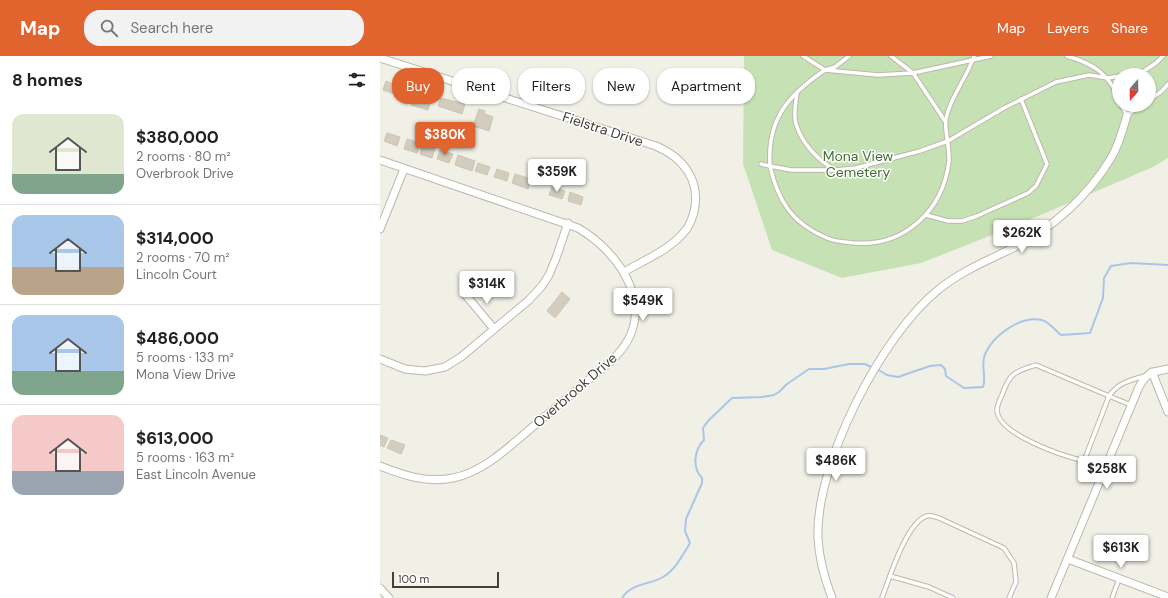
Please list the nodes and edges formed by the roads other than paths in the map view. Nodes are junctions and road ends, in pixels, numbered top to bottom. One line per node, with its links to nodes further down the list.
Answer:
1 (803, 56): 9 (lane)
2 (849, 56): 9 (lane)
3 (891, 56): 10 (lane)
4 (991, 56): 8 (lane)
5 (1067, 56): 11 (lane)
6 (1163, 56): 11 (lane)
7 (380, 58): 32 (street, Fielstra Drive)
8 (973, 58): 10 (lane); 22 (lane)
9 (825, 70): 10 (lane); 15 (lane)
10 (913, 73): 22 (lane)
11 (1108, 78): 13 (lane); 18 (lane)
12 (1168, 84): 16 (lane)
13 (1112, 86)
14 (1168, 89): 16 (lane)
15 (797, 91): 26 (lane); 28 (lane)
16 (1162, 91): 17 (lane)
17 (1156, 95)
18 (1021, 99): 23 (lane); 29 (lane)
19 (1126, 112): 21 (lane)
20 (1132, 112): 21 (lane)
21 (1127, 115): 51 (street)
22 (945, 121): 23 (lane)
23 (948, 141): 28 (lane); 29 (lane)
24 (380, 160): 27 (street, Overbrook Drive)
25 (761, 164): 26 (lane)
26 (770, 166): 28 (lane); 29 (lane)
27 (404, 169): 30 (street, Overbrook Drive); 31 (street)
28 (836, 170)
29 (926, 215)
30 (568, 223): 32 (street, Overbrook Drive); 34 (street)
31 (380, 229)
32 (624, 272): 43 (street, Overbrook Drive)
33 (464, 293): 34 (street)
34 (494, 329): 35 (street)
35 (380, 359)
36 (1168, 369): 37 (street)
37 (1152, 372): 38 (street); 41 (street)
38 (1144, 376): 39 (lane); 40 (street)
39 (1109, 396): 40 (lane); 42 (lane); 42 (lane)
40 (1131, 405): 44 (street)
41 (1168, 412)
42 (1084, 461): 44 (lane)
43 (380, 466)
44 (1103, 473): 45 (street)
45 (1068, 559): 47 (street); 55 (street)
46 (890, 576): 52 (lane); 53 (lane); 54 (lane)
47 (1120, 579): 49 (street); 56 (lane)
48 (380, 588): 50 (street)
49 (1168, 597)
50 (390, 598)
51 (832, 598)
52 (882, 598)
53 (953, 598)
54 (1010, 598)
55 (1052, 598)
56 (1112, 598)

